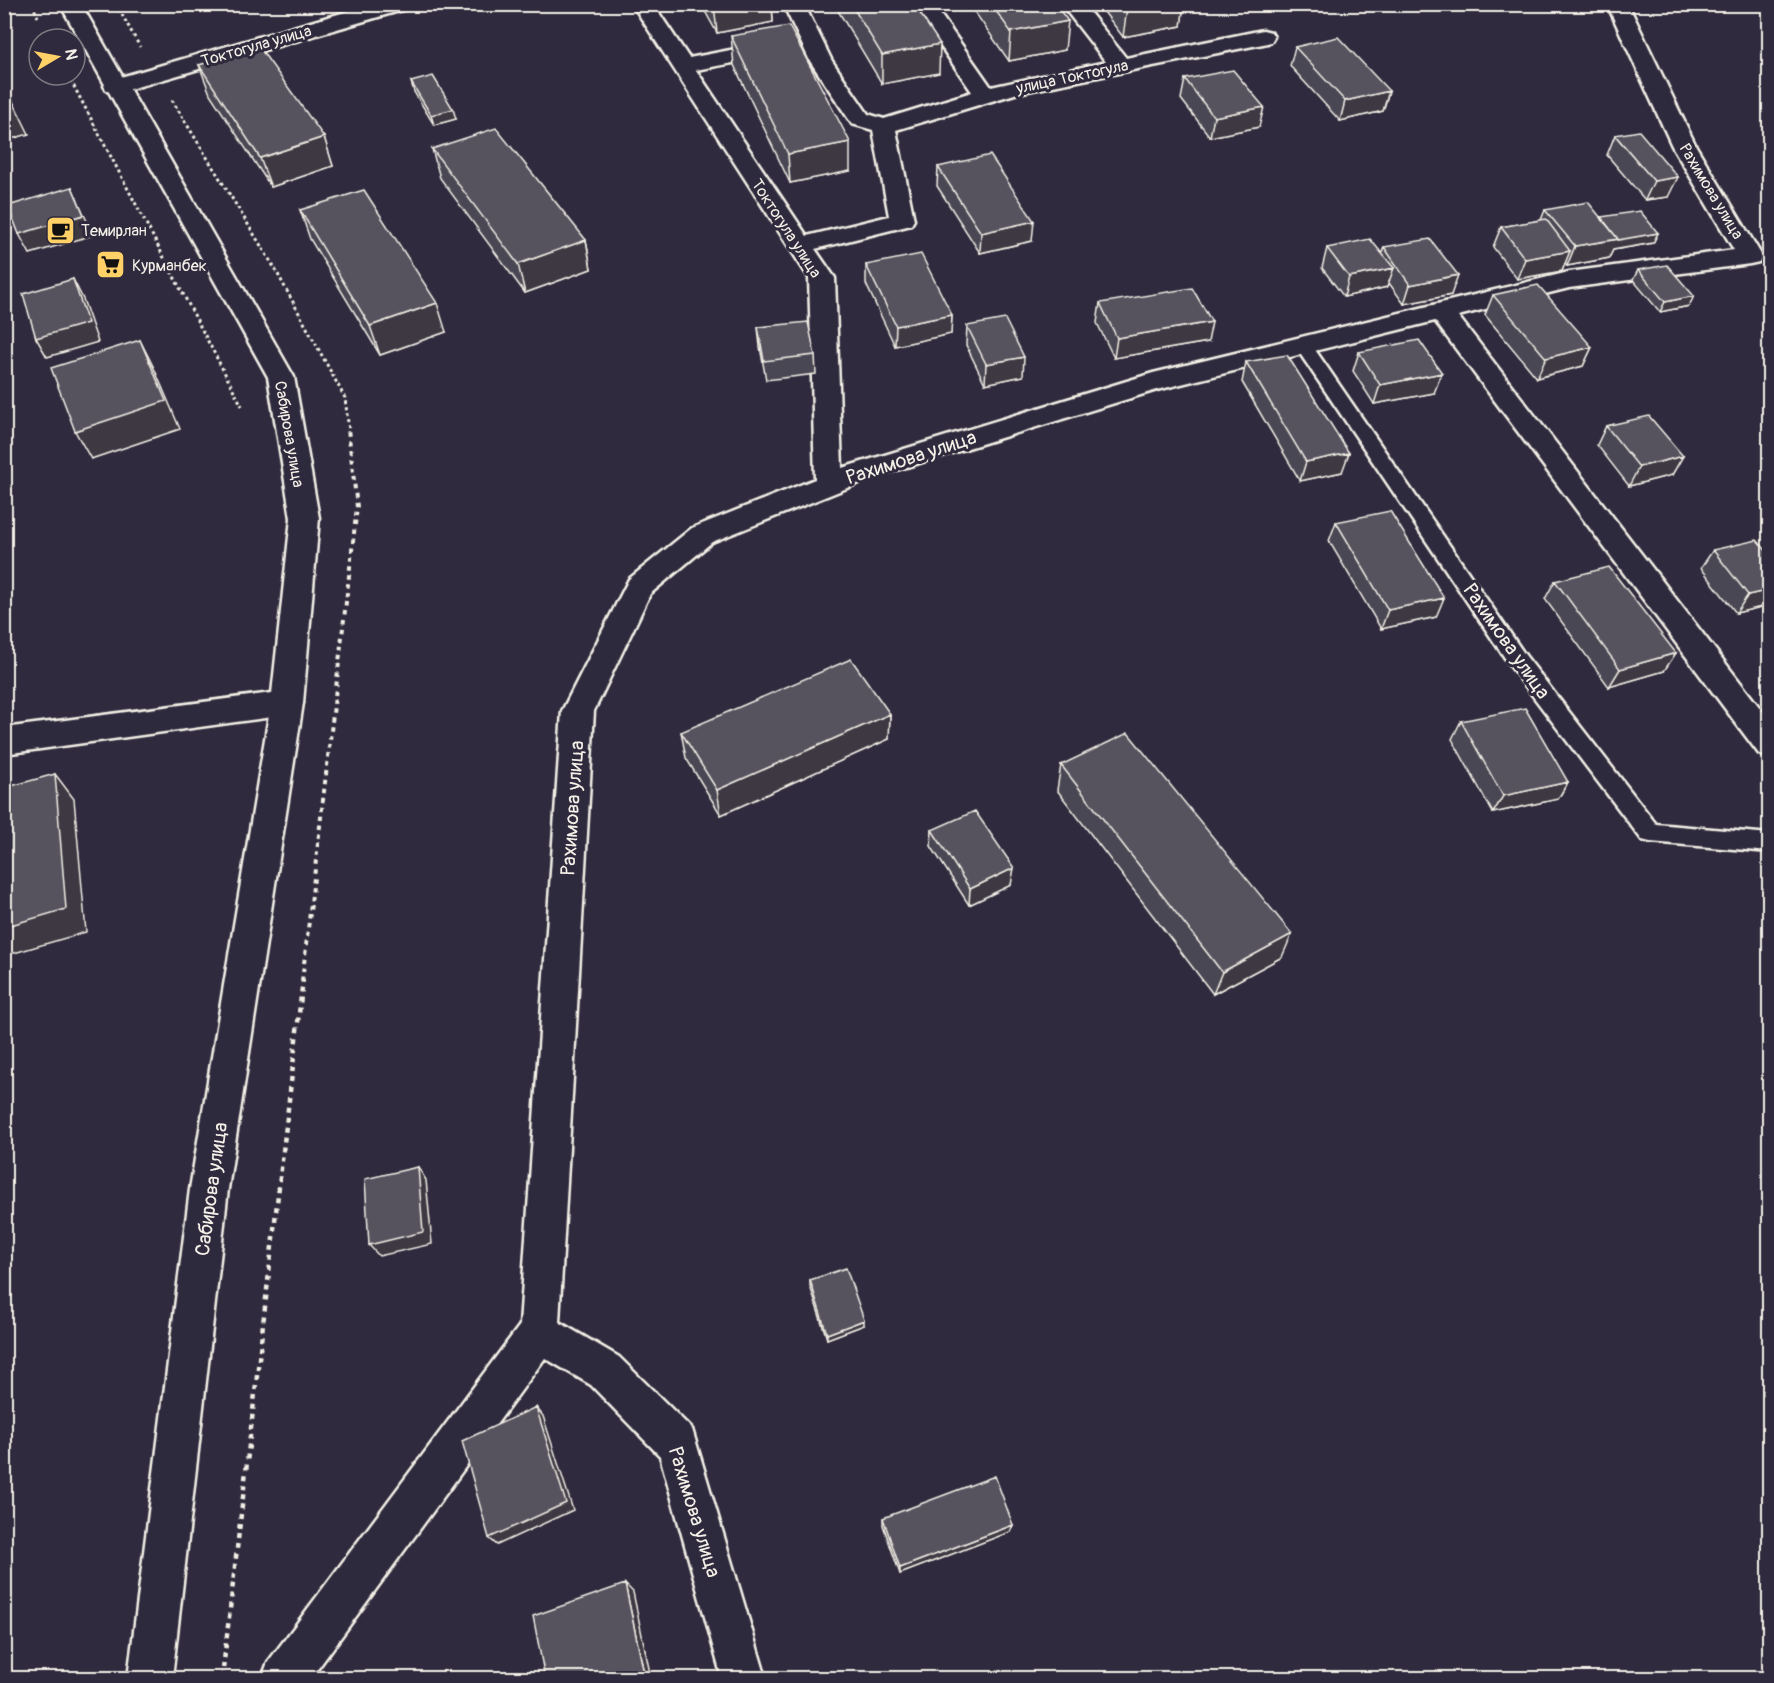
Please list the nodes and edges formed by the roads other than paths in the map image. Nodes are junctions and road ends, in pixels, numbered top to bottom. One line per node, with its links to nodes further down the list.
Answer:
1 (70, 4): 12 (main road, Сабирова улица)
2 (398, 4): 12 (main road, Токтогула улица)
3 (642, 4): 10 (main road, Токтогула улица)
4 (793, 4): 9 (main road)
5 (922, 4): 13 (main road)
6 (1071, 4): 11 (main road)
7 (1617, 4): 16 (main road, Рахимова улица)
8 (1263, 37): 11 (main road, улица Токтогула)
9 (811, 41): 10 (main road); 14 (main road)
10 (681, 66): 15 (main road, Токтогула улица)
11 (1121, 66): 13 (main road, улица Токтогула)
12 (115, 86): 19 (main road, Сабирова улица)
13 (986, 96): 14 (main road, улица Токтогула)
14 (884, 126): 15 (main road)
15 (800, 244): 18 (main road, Токтогула улица)
16 (1441, 311): 17 (main road, Рахимова улица); 21 (main road)
17 (1303, 345): 18 (main road, Рахимова улица); 22 (lane, Рахимова улица)
18 (829, 484): 23 (main road, Рахимова улица)
19 (287, 703): 20 (main road); 24 (main road, Сабирова улица)
20 (4, 741)
21 (1770, 745)
22 (1770, 843)
23 (539, 1332): 25 (main road); 26 (main road, Рахимова улица)
24 (150, 1678)
25 (284, 1678)
26 (744, 1678)

